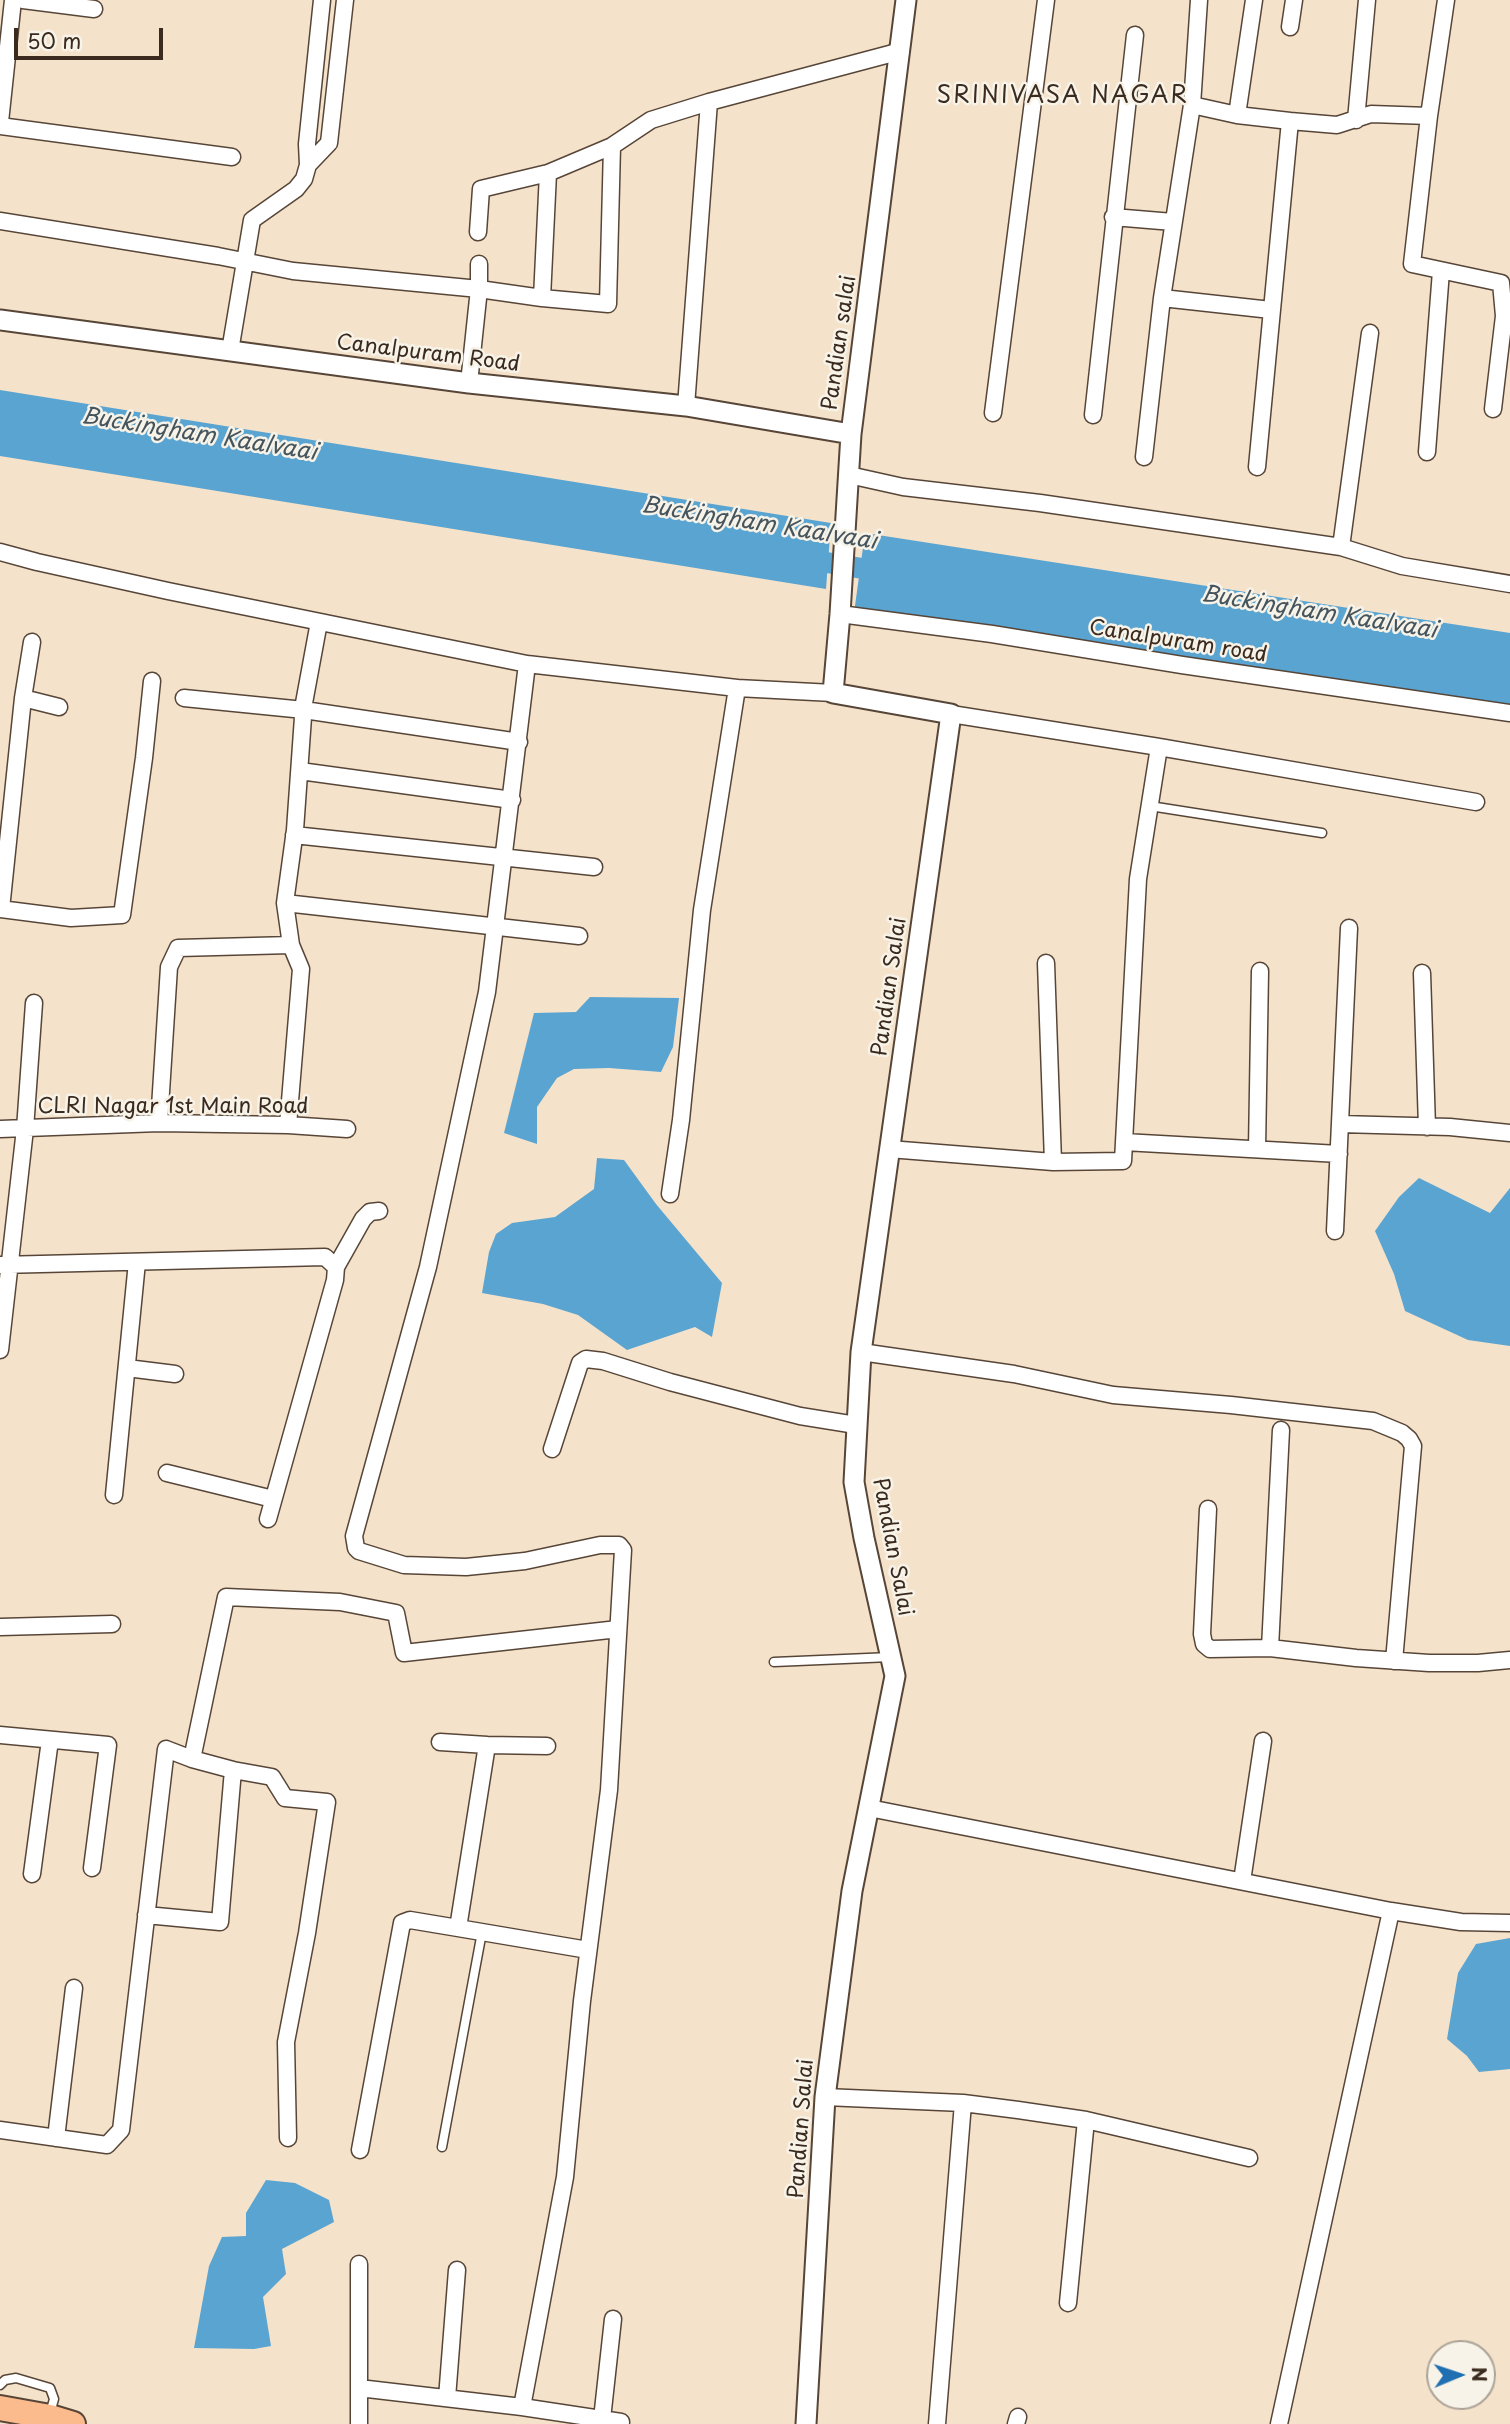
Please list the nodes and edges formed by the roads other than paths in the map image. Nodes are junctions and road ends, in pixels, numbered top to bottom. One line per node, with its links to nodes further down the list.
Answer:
1 (13, 0): 22 (street)
2 (23, 0): 12 (street)
3 (322, 0): 25 (street)
4 (345, 0): 25 (street)
5 (906, 0): 15 (street, Pandian salai)
6 (1045, 0): 44 (street)
7 (1199, 0): 17 (street)
8 (1254, 0): 18 (street)
9 (1294, 0): 13 (street)
10 (1367, 0): 20 (street)
11 (1446, 0): 19 (street)
12 (94, 9)
13 (1290, 27)
14 (1135, 35): 27 (street)
15 (901, 51): 16 (street); 46 (street, Pandian salai)
16 (709, 102): 23 (street); 42 (street)
17 (1192, 105): 18 (street); 29 (street)
18 (1237, 115): 21 (street)
19 (1429, 116): 20 (street); 33 (street)
20 (1356, 120): 21 (street)
21 (1290, 121): 37 (street)
22 (0, 124): 24 (street)
23 (612, 146): 26 (street); 35 (street)
24 (232, 157)
25 (308, 165): 31 (street)
26 (548, 173): 30 (street); 35 (street)
27 (1113, 217): 29 (street); 45 (street)
28 (0, 221): 31 (street)
29 (1173, 222): 36 (street)
30 (478, 232)
31 (246, 261): 34 (street); 40 (street)
32 (479, 264): 34 (street)
33 (1441, 271): 43 (street); 47 (street)
34 (479, 289): 35 (street); 41 (street)
35 (542, 298)
36 (1161, 298): 37 (street); 48 (street)
37 (1271, 310): 49 (street)
38 (0, 320): 40 (street, Canalpuram Road)
39 (1370, 332): 51 (street)
40 (230, 351): 41 (street, Canalpuram Road)
41 (469, 383): 42 (street, Canalpuram Road)
42 (687, 406): 46 (street, Canalpuram Road)
43 (1493, 409)
44 (993, 413)
45 (1093, 415)
46 (851, 434): 50 (street, Pandian salai)
47 (1427, 452)
48 (1144, 457)
49 (1257, 467)
50 (849, 475): 51 (street); 54 (street, Pandian salai)
51 (1341, 547): 53 (street)
52 (0, 552): 55 (street)
53 (1510, 584)
54 (840, 614): 60 (street, Pandian salai); 65 (street, Canalpuram road)
55 (319, 622): 57 (street); 64 (street)
56 (32, 642): 61 (street)
57 (527, 664): 59 (street); 67 (street)
58 (152, 681): 78 (street)
59 (737, 688): 60 (street); 100 (street)
60 (832, 693): 66 (street)
61 (23, 698): 63 (street); 78 (street)
62 (184, 698): 64 (street)
63 (59, 707)
64 (304, 710): 67 (street); 69 (street)
65 (1510, 713)
66 (951, 714): 68 (street); 96 (street, Pandian Salai)
67 (519, 742): 70 (street)
68 (1159, 747): 71 (street); 72 (street)
69 (300, 771): 70 (street); 74 (street)
70 (512, 800): 75 (street)
71 (1476, 802)
72 (1150, 806): 73 (lane); 95 (street)
73 (1322, 833)
74 (294, 835): 75 (street); 77 (street)
75 (504, 857): 76 (street); 79 (street)
76 (594, 867)
77 (285, 903): 79 (street); 82 (street)
78 (0, 909)
79 (495, 927): 81 (street); 120 (street)
80 (1349, 928): 88 (street)
81 (579, 936)
82 (292, 946): 87 (street); 89 (street)
83 (1046, 963): 99 (street)
84 (1260, 971): 97 (street)
85 (1422, 973): 90 (street)
86 (34, 1003): 92 (street)
87 (159, 1123): 89 (street, CLRI Nagar 1st Main Road); 92 (street, CLRI Nagar 1st Main Road)
88 (1340, 1124): 90 (street); 98 (street)
89 (288, 1125): 93 (street, CLRI Nagar 1st Main Road)
90 (1427, 1127): 94 (street)
91 (0, 1129): 92 (street, CLRI Nagar 1st Main Road)
92 (25, 1129): 104 (street)
93 (347, 1129)
94 (1510, 1133)
95 (1124, 1142): 97 (street); 99 (street)
96 (889, 1149): 99 (street); 107 (street, Pandian Salai)
97 (1257, 1150): 98 (street)
98 (1339, 1154): 102 (street)
99 (1053, 1162)
100 (670, 1194)
101 (379, 1211): 105 (street)
102 (1335, 1231)
103 (137, 1262): 104 (street); 105 (street); 108 (street)
104 (5, 1265): 106 (street)
105 (336, 1267): 115 (street)
106 (0, 1350)
107 (861, 1352): 110 (street, Pandian Salai); 124 (street)
108 (127, 1368): 109 (street); 114 (street)
109 (175, 1374)
110 (856, 1424): 112 (street); 122 (street, Pandian Salai)
111 (1281, 1430): 121 (street)
112 (552, 1449)
113 (167, 1473): 115 (street)
114 (114, 1494)
115 (273, 1499): 117 (street)
116 (1208, 1509): 121 (street)
117 (268, 1519)
118 (112, 1624): 119 (street)
119 (0, 1627)
120 (618, 1629): 132 (street); 143 (street)
121 (1270, 1648): 124 (street)
122 (891, 1657): 125 (lane); 134 (street, Pandian Salai)
123 (1510, 1660): 124 (street)
124 (1394, 1661)
125 (774, 1662)
126 (0, 1735): 127 (street)
127 (50, 1740): 135 (street); 136 (street)
128 (1263, 1741): 137 (street)
129 (440, 1742): 130 (street)
130 (487, 1745): 131 (street); 141 (street)
131 (547, 1746)
132 (192, 1759): 133 (street); 139 (street)
133 (233, 1770): 139 (street); 150 (street)
134 (869, 1808): 137 (street); 145 (street, Pandian Salai)
135 (92, 1868)
136 (32, 1874)
137 (1242, 1881): 138 (street)
138 (1391, 1911): 140 (street); 169 (street)
139 (146, 1915): 149 (street)
140 (1510, 1923)
141 (458, 1928): 142 (street); 152 (street)
142 (482, 1932): 143 (street); 151 (lane)
143 (589, 1950): 161 (street)
144 (74, 1988): 149 (street)
145 (825, 2097): 146 (street); 167 (street, Pandian Salai)
146 (963, 2103): 147 (street); 168 (street)
147 (1086, 2120): 153 (street); 156 (street)
148 (0, 2130): 149 (street)
149 (56, 2138)
150 (288, 2138)
151 (442, 2147)
152 (360, 2150)
153 (1249, 2158)
154 (359, 2264): 159 (street)
155 (457, 2270): 160 (street)
156 (1068, 2303)
157 (613, 2319): 163 (street)
158 (0, 2385): 164 (lane)
159 (359, 2388): 160 (street); 166 (street)
160 (447, 2398): 161 (street)
161 (522, 2407): 163 (street)
162 (0, 2408): 164 (main road)
163 (602, 2419): 165 (street)
164 (61, 2420)
165 (621, 2422)
166 (359, 2424)
167 (806, 2424)
168 (937, 2424)
169 (1279, 2424)

